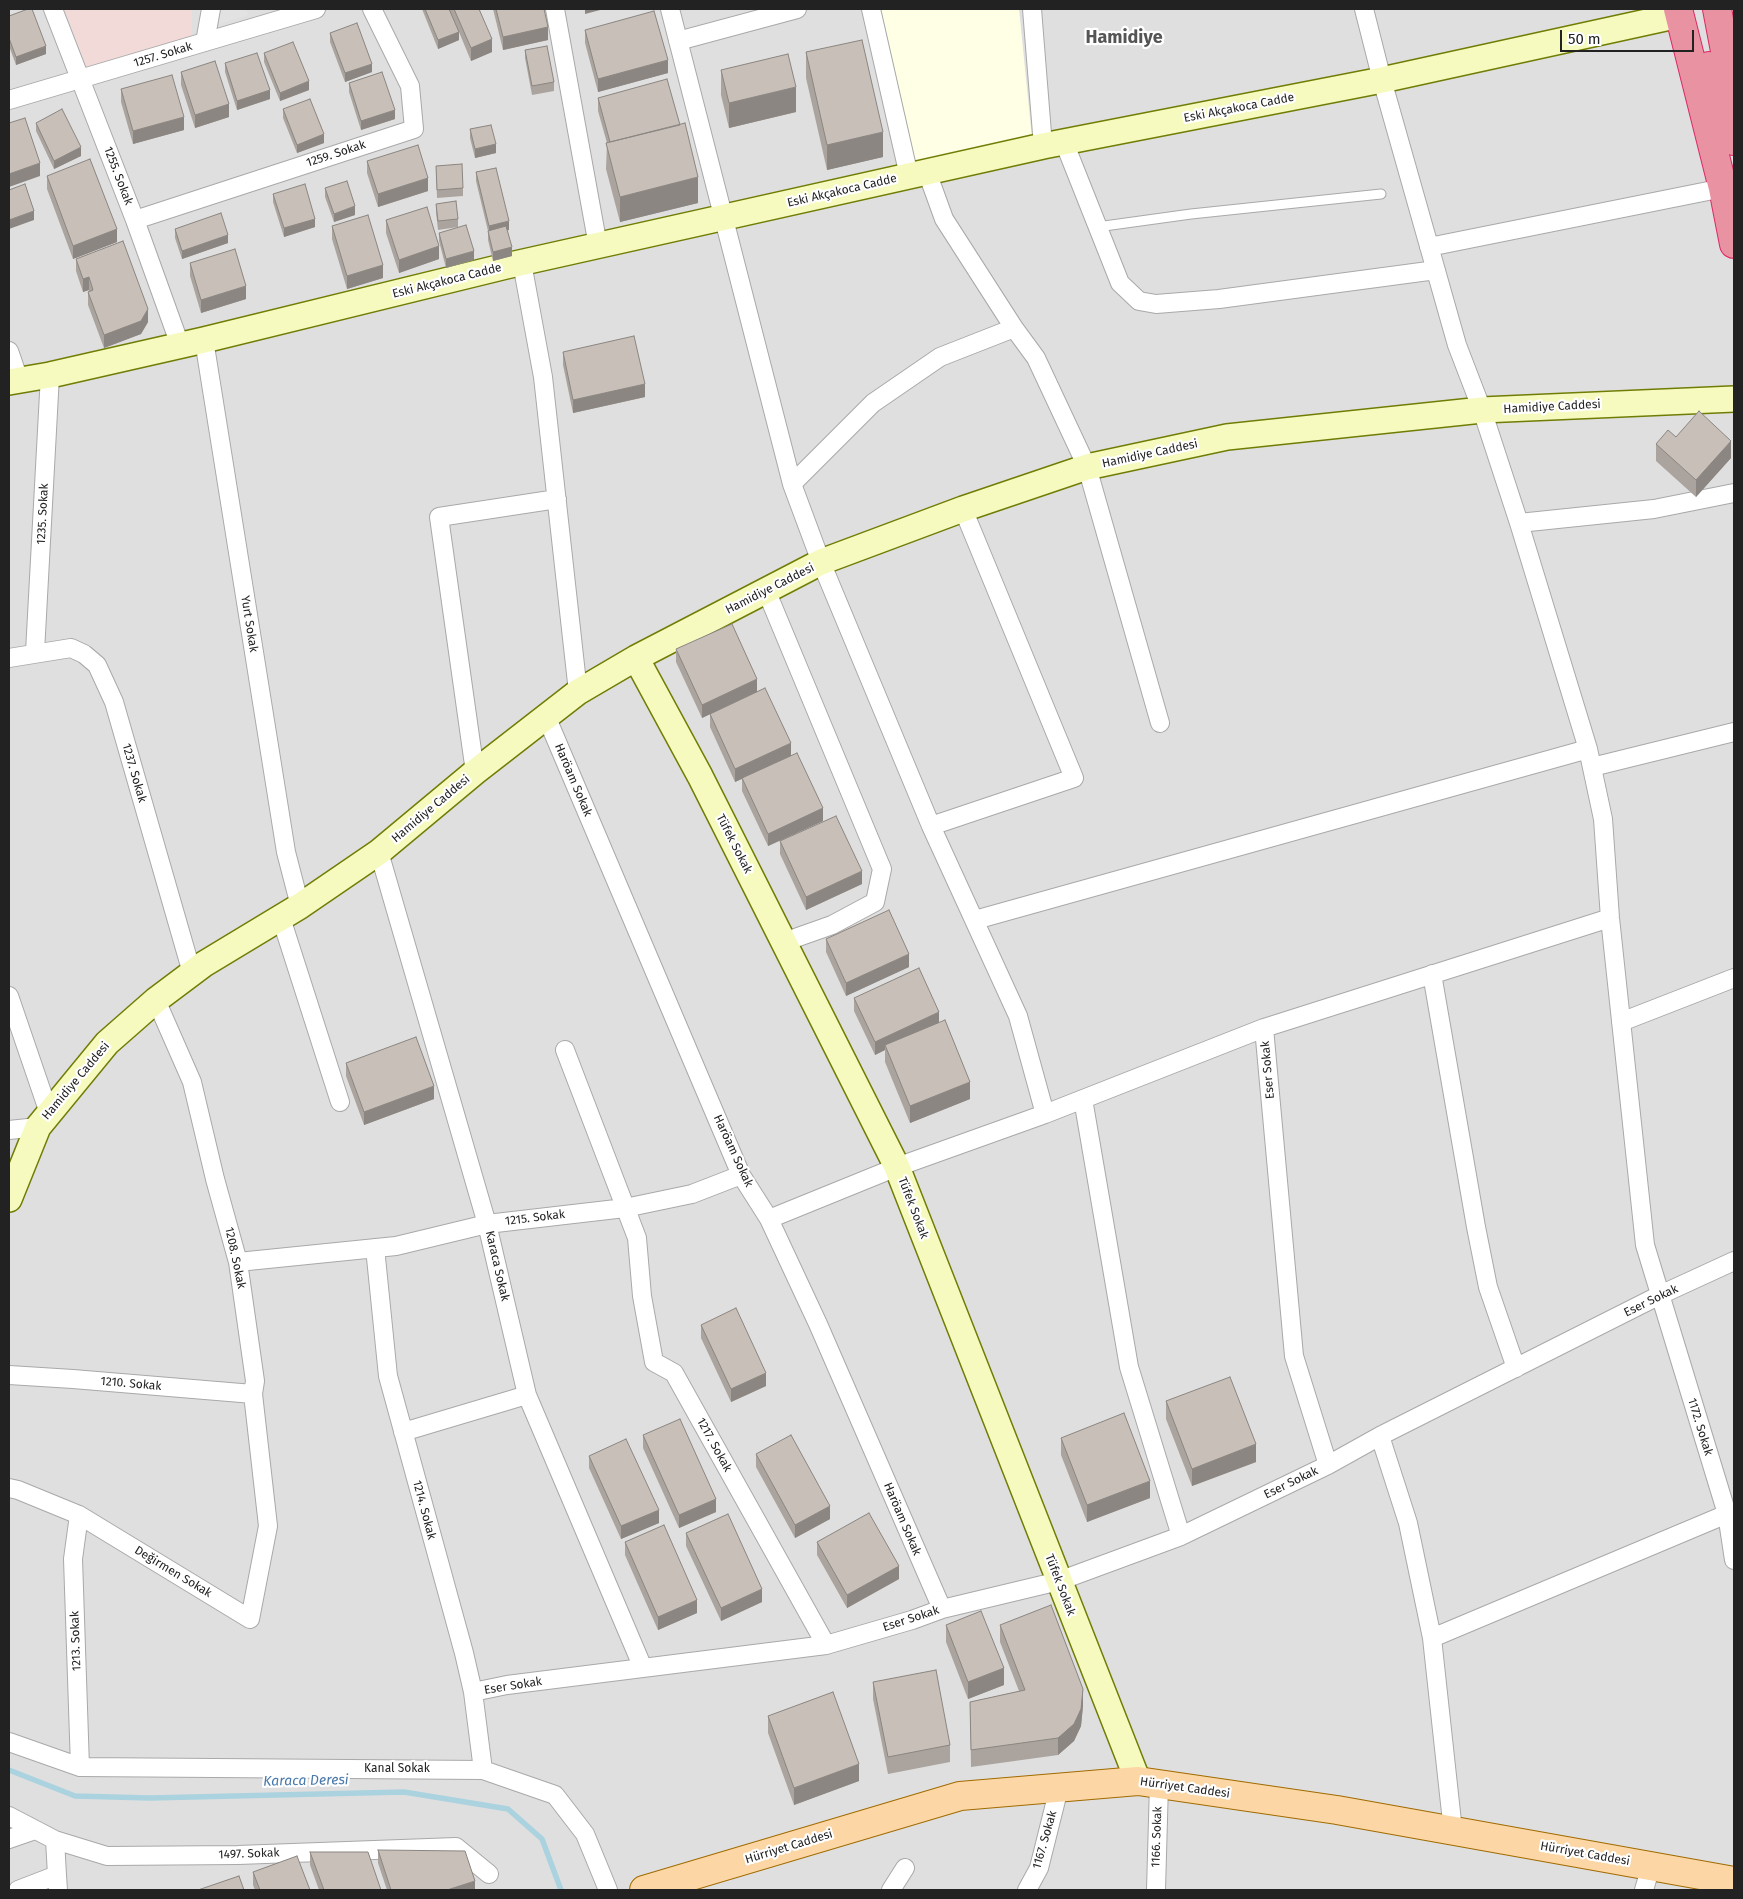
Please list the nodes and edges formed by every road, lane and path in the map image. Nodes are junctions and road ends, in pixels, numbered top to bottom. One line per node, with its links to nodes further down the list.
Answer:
1 (53, 9): 15 (street, 1255. Sokak)
2 (211, 9): 14 (street)
3 (316, 9): 14 (street, 1257. Sokak)
4 (372, 9): 25 (street, 1259. Sokak)
5 (555, 9): 28 (street)
6 (670, 9): 13 (street)
7 (797, 9): 13 (street)
8 (871, 9): 21 (street)
9 (1032, 9): 20 (street)
10 (1364, 9): 16 (street, 1172. Sokak)
11 (1717, 9): 17 (highway)
12 (1684, 11): 16 (street, Eski Akçakoca Cadde); 19 (highway); 22 (highway)
13 (678, 41): 24 (street)
14 (205, 42): 15 (street, 1257. Sokak)
15 (80, 80): 18 (street, 1257. Sokak); 25 (street, 1255. Sokak)
16 (1382, 80): 20 (street, Eski Akçakoca Cadde); 29 (street, 1172. Sokak)
17 (1734, 99)
18 (9, 100)
19 (1734, 141)
20 (1054, 144): 21 (street, Eski Akçakoca Cadde); 26 (street)
21 (918, 174): 24 (street, Eski Akçakoca Cadde); 32 (street)
22 (1723, 188): 27 (highway); 29 (street)
23 (1380, 194): 26 (lane)
24 (724, 218): 28 (street, Eski Akçakoca Cadde); 40 (street)
25 (135, 220): 33 (street, 1255. Sokak)
26 (1097, 227): 31 (street)
27 (1734, 244)
28 (598, 246): 30 (street, Eski Akçakoca Cadde)
29 (1429, 247): 31 (street, 1172. Sokak)
30 (522, 263): 33 (street, Eski Akçakoca Cadde); 42 (street)
31 (1436, 270): 38 (street, 1172. Sokak)
32 (1014, 328): 39 (street); 40 (street)
33 (192, 342): 35 (street, Eski Akçakoca Cadde); 59 (street, Yurt Sokak)
34 (9, 351): 36 (street)
35 (50, 375): 36 (street, Eski Akçakoca Cadde); 47 (street, 1235. Sokak)
36 (14, 381)
37 (1734, 399): 38 (street, Hamidiye Caddesi)
38 (1482, 410): 39 (street, Hamidiye Caddesi); 44 (street, 1172. Sokak)
39 (1087, 467): 43 (street, Hamidiye Caddesi); 52 (street)
40 (792, 484): 45 (street)
41 (1734, 493): 44 (street)
42 (557, 499): 50 (street); 56 (street)
43 (963, 509): 45 (street, Hamidiye Caddesi); 57 (street)
44 (1519, 523): 54 (street, 1172. Sokak)
45 (821, 562): 46 (street, Hamidiye Caddesi); 57 (street)
46 (766, 590): 49 (street, Hamidiye Caddesi); 62 (street)
47 (35, 652): 48 (street, 1237. Sokak); 63 (street, 1237. Sokak)
48 (9, 658)
49 (636, 658): 50 (street, Hamidiye Caddesi); 62 (street, Tüfek Sokak)
50 (578, 692): 51 (street, Hamidiye Caddesi)
51 (546, 716): 56 (street, Hamidiye Caddesi); 77 (street, Haröam Sokak)
52 (1160, 723)
53 (1734, 732): 55 (street)
54 (1588, 749): 55 (street, 1172. Sokak); 61 (street)
55 (1592, 768): 60 (street, 1172. Sokak)
56 (475, 772): 58 (street, Hamidiye Caddesi)
57 (931, 826): 61 (street)
58 (380, 852): 59 (street, Hamidiye Caddesi); 81 (street, Karaca Sokak)
59 (290, 912): 63 (street, Hamidiye Caddesi); 72 (street, Yurt Sokak)
60 (1610, 918): 64 (street); 68 (street, 1172. Sokak)
61 (975, 920): 73 (street)
62 (784, 942): 76 (street, Tüfek Sokak)
63 (192, 973): 67 (street, Hamidiye Caddesi)
64 (1432, 974): 69 (street); 86 (street)
65 (1734, 978): 68 (street)
66 (9, 996): 74 (street)
67 (156, 1000): 74 (street, Hamidiye Caddesi); 84 (street, 1208. Sokak)
68 (1621, 1022): 85 (street, 1172. Sokak)
69 (1264, 1028): 71 (street); 92 (street, Eser Sokak)
70 (565, 1050): 79 (street)
71 (1083, 1099): 73 (street); 97 (street)
72 (340, 1102)
73 (1045, 1114): 76 (street)
74 (44, 1120): 75 (street); 78 (street, Hamidiye Caddesi)
75 (9, 1130)
76 (897, 1167): 80 (street); 99 (street, Tüfek Sokak)
77 (741, 1175): 79 (street, 1215. Sokak); 80 (street, Haröam Sokak)
78 (9, 1199)
79 (625, 1208): 81 (street, 1215. Sokak); 102 (street, 1217. Sokak)
80 (769, 1218): 100 (street, Haröam Sokak)
81 (487, 1224): 82 (street, 1215. Sokak); 89 (street, Karaca Sokak)
82 (375, 1248): 84 (street, 1215. Sokak); 90 (street, 1214. Sokak)
83 (1734, 1261): 85 (street, Eser Sokak)
84 (238, 1262): 88 (street, 1208. Sokak)
85 (1660, 1295): 86 (street, Eser Sokak); 94 (street, 1172. Sokak)
86 (1516, 1368): 91 (street, Eser Sokak)
87 (9, 1375): 88 (street, 1210. Sokak)
88 (253, 1394): 96 (street, 1208. Sokak)
89 (527, 1394): 90 (street); 103 (street, Karaca Sokak)
90 (403, 1432): 104 (street, 1214. Sokak)
91 (1380, 1436): 92 (street, Eser Sokak); 101 (street)
92 (1328, 1465): 97 (street, Eser Sokak)
93 (9, 1488): 95 (street, Değirmen Sokak)
94 (1727, 1514): 98 (street, 1172. Sokak); 101 (street)
95 (79, 1515): 96 (street, Değirmen Sokak); 106 (street, 1213. Sokak)
96 (268, 1526)
97 (1181, 1536): 99 (street, Eser Sokak)
98 (1734, 1560)
99 (1059, 1582): 100 (street, Eser Sokak); 108 (street, Tüfek Sokak)
100 (942, 1609): 102 (street, Eser Sokak)
101 (1432, 1638): 112 (street)
102 (826, 1645): 103 (street, Eser Sokak)
103 (643, 1668): 104 (street, Eser Sokak)
104 (473, 1692): 107 (street, 1214. Sokak)
105 (9, 1742): 106 (street, Kanal Sokak)
106 (80, 1767): 107 (street, Kanal Sokak)
107 (483, 1770): 121 (street, Kanal Sokak)
108 (1148, 1782): 109 (main road, Hürriyet Caddesi); 112 (main road, Hürriyet Caddesi); 125 (street, 1166. Sokak)
109 (1059, 1788): 122 (main road, Hürriyet Caddesi); 124 (street, 1167. Sokak)
110 (9, 1816): 111 (street, 1497. Sokak)
111 (35, 1830): 113 (street); 114 (street, 1497. Sokak)
112 (1453, 1831): 117 (main road, Hürriyet Caddesi)
113 (9, 1839)
114 (54, 1840): 116 (street, 1497. Sokak); 119 (street)
115 (905, 1868): 123 (street)
116 (489, 1874)
117 (1648, 1878): 118 (main road, Hürriyet Caddesi)
118 (1734, 1881)
119 (57, 1883): 120 (street)
120 (18, 1890)
121 (608, 1890)
122 (644, 1890)
123 (891, 1890)
124 (1027, 1890)
125 (1156, 1890)

